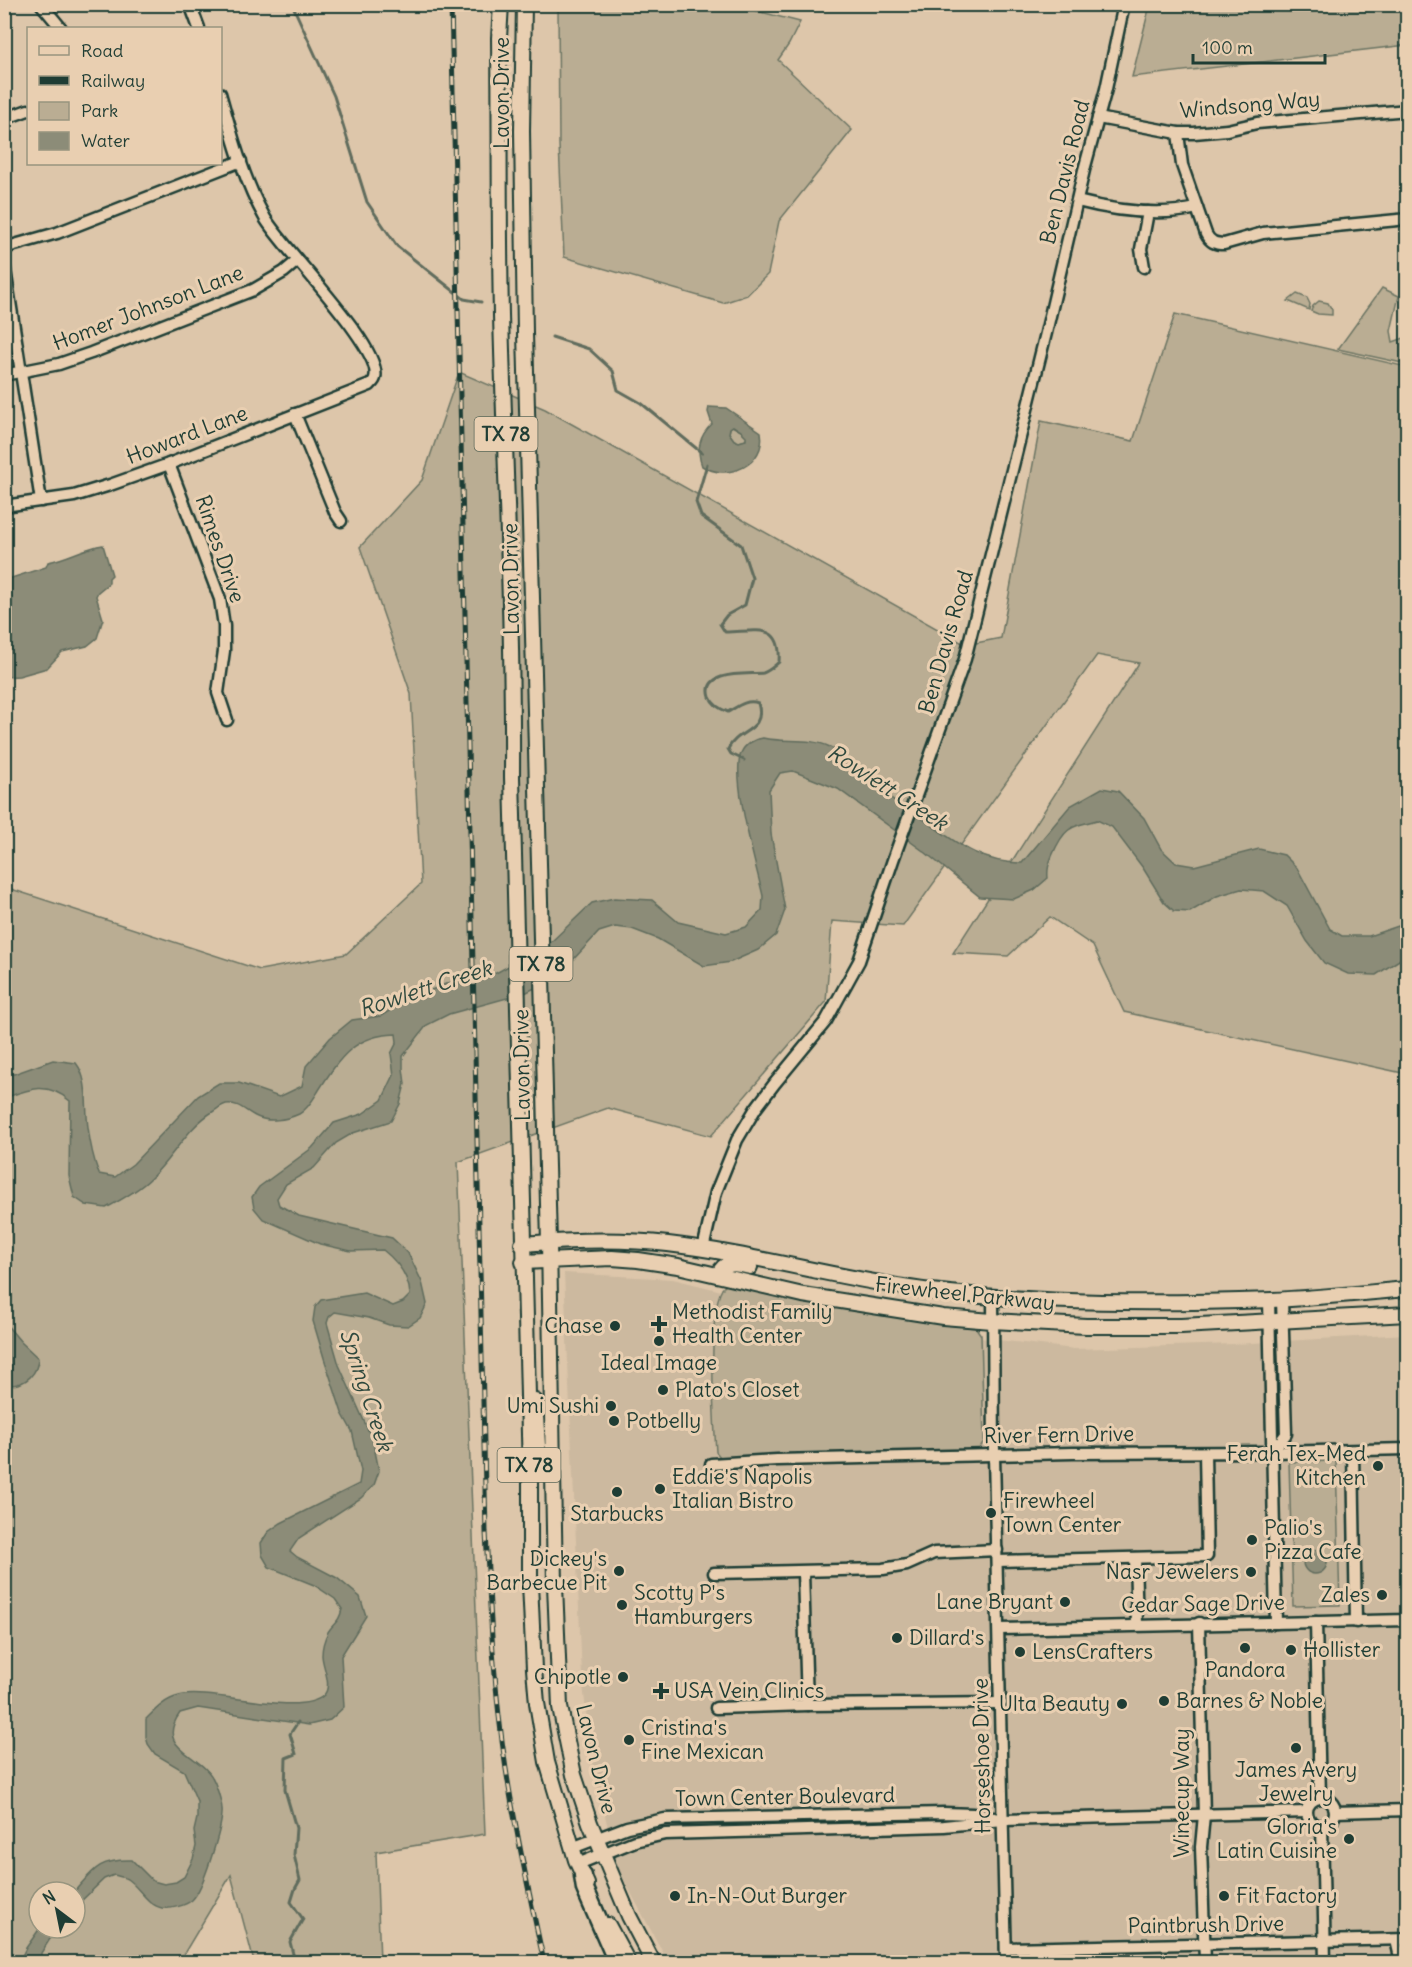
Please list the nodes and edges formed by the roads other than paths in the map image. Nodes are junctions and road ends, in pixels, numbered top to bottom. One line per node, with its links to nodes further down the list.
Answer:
1 (41, 4): 6 (street)
2 (190, 4): 7 (street)
3 (501, 4): 32 (main road, Lavon Drive / TX 78)
4 (524, 4): 31 (main road, Lavon Drive / TX 78)
5 (1124, 4): 11 (street, Ben Davis Road)
6 (60, 27)
7 (200, 27)
8 (222, 99): 14 (street)
9 (27, 110): 12 (street)
10 (1407, 110): 13 (street, Windsong Way)
11 (1098, 118): 13 (street, Windsong Way); 15 (street, Ben Davis Road)
12 (4, 119)
13 (1178, 133): 16 (street)
14 (241, 161): 19 (street); 20 (street)
15 (1077, 201): 17 (street); 33 (street, Ben Davis Road)
16 (1197, 208): 17 (street); 18 (street)
17 (1148, 212): 22 (street)
18 (1407, 219)
19 (4, 248)
20 (297, 261): 23 (street, Homer Johnson Lane); 25 (street, Howard Lane)
21 (4, 263): 23 (street)
22 (1144, 267)
23 (21, 372): 24 (street, Homer Johnson Lane); 27 (street)
24 (4, 375)
25 (295, 414): 26 (street, Howard Lane); 29 (street)
26 (169, 464): 27 (street, Howard Lane); 30 (street, Rimes Drive)
27 (41, 501): 28 (street, Howard Lane)
28 (4, 506)
29 (341, 521)
30 (227, 720)
31 (549, 1242): 32 (main road, Firewheel Parkway); 33 (main road, Firewheel Parkway); 34 (main road, Lavon Drive / TX 78)
32 (522, 1244): 35 (main road, Lavon Drive / TX 78)
33 (703, 1249): 37 (main road, Firewheel Parkway)
34 (549, 1260): 35 (main road, Firewheel Parkway); 36 (main road, Firewheel Parkway); 51 (main road, Lavon Drive / TX 78)
35 (523, 1262): 44 (main road, Lavon Drive / TX 78)
36 (718, 1275): 37 (main road); 42 (main road, Firewheel Parkway)
37 (859, 1281): 39 (main road, Firewheel Parkway)
38 (1407, 1289): 40 (main road, Firewheel Parkway)
39 (993, 1298): 40 (main road, Firewheel Parkway); 42 (street, Horseshoe Drive)
40 (1275, 1299): 43 (street)
41 (1407, 1314): 43 (main road, Firewheel Parkway)
42 (992, 1321): 43 (main road, Firewheel Parkway); 49 (street, Horseshoe Drive)
43 (1276, 1321): 47 (street)
44 (527, 1376): 51 (main road); 74 (main road, Lavon Drive / TX 78)
45 (1407, 1449): 46 (street, River Fern Drive)
46 (1353, 1451): 47 (street, River Fern Drive); 58 (street)
47 (1272, 1452): 48 (street, River Fern Drive); 60 (street)
48 (1205, 1453): 49 (street, River Fern Drive); 53 (street)
49 (994, 1456): 50 (street, River Fern Drive); 52 (street, Horseshoe Drive)
50 (711, 1464)
51 (553, 1471): 73 (main road, Lavon Drive / TX 78)
52 (997, 1556): 53 (street); 54 (street); 62 (street, Horseshoe Drive)
53 (1135, 1558): 61 (street)
54 (803, 1572): 55 (street); 64 (street)
55 (714, 1573)
56 (1407, 1620): 58 (street, Cedar Sage Drive)
57 (1316, 1622): 58 (street, Cedar Sage Drive); 60 (street, Cedar Sage Drive); 66 (street)
58 (1356, 1622)
59 (1199, 1623): 60 (street, Cedar Sage Drive); 61 (street, Cedar Sage Drive); 70 (street, Winecup Way)
60 (1276, 1623)
61 (1137, 1625): 62 (street, Cedar Sage Drive)
62 (999, 1629): 63 (street, Horseshoe Drive)
63 (1001, 1703): 64 (street); 71 (street, Horseshoe Drive)
64 (807, 1705): 65 (street)
65 (716, 1708)
66 (1320, 1798): 68 (street); 69 (street)
67 (1407, 1810): 69 (street)
68 (1306, 1812): 70 (street, Town Center Boulevard); 72 (street)
69 (1335, 1812): 72 (street)
70 (1204, 1815): 71 (street, Town Center Boulevard); 79 (street, Winecup Way)
71 (1003, 1820): 73 (street, Town Center Boulevard); 75 (street, Town Center Boulevard); 80 (street, Horseshoe Drive)
72 (1322, 1826): 78 (street)
73 (595, 1839): 74 (street, Town Center Boulevard); 75 (main road, Lavon Drive / TX 78)
74 (572, 1848): 76 (main road, Lavon Drive / TX 78)
75 (601, 1854): 76 (street, Town Center Boulevard); 83 (main road, Lavon Drive / TX 78)
76 (581, 1870): 81 (highway); 82 (main road, Lavon Drive / TX 78)
77 (1402, 1940): 78 (street, Paintbrush Drive); 87 (street)
78 (1324, 1942): 79 (street, Paintbrush Drive); 86 (street)
79 (1204, 1944): 80 (street, Paintbrush Drive); 85 (street, Winecup Way)
80 (1006, 1948): 84 (street, Horseshoe Drive)
81 (617, 1962)
82 (628, 1962)
83 (653, 1962)
84 (1006, 1962)
85 (1205, 1962)
86 (1325, 1962)
87 (1401, 1962)

